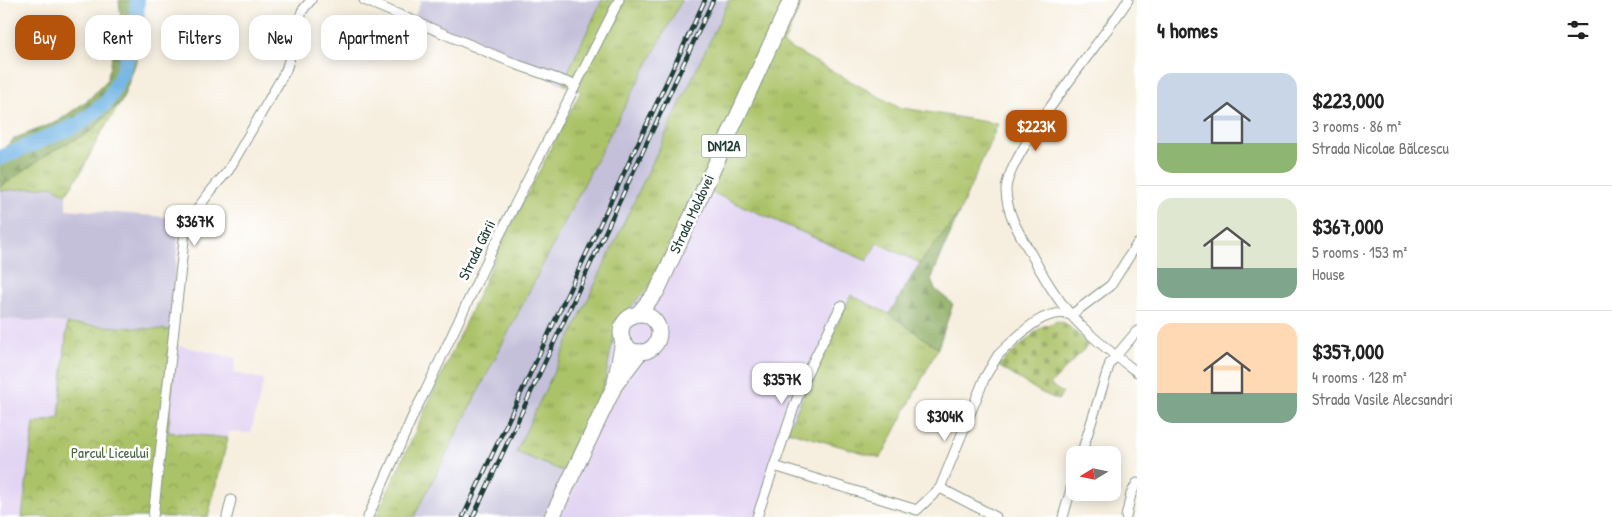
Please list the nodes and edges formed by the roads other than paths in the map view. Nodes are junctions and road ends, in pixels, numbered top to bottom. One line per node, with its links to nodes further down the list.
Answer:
1 (311, 0): 26 (street)
2 (364, 0): 6 (street)
3 (620, 0): 6 (street, Strada Gării)
4 (791, 0): 8 (main road, Strada Moldovei / DN12A)
5 (1128, 0): 11 (street)
6 (576, 85): 28 (street, Strada Gării)
7 (1137, 244): 11 (street)
8 (656, 291): 10 (main road, Strada Moldovei); 12 (main road, Strada Moldovei)
9 (840, 306): 20 (street)
10 (638, 314): 12 (main road); 14 (main road)
11 (1071, 315): 16 (street); 22 (street)
12 (654, 321): 15 (main road)
13 (1137, 331): 16 (street)
14 (623, 342): 15 (main road); 18 (main road)
15 (640, 352): 18 (main road)
16 (1116, 357): 17 (street); 19 (street)
17 (1137, 372)
18 (615, 385): 29 (main road)
19 (1084, 446)
20 (774, 466): 25 (street); 30 (street)
21 (1137, 483): 33 (street)
22 (940, 488): 25 (street); 31 (street)
23 (231, 500): 27 (street)
24 (1067, 501): 32 (street)
25 (917, 514)
26 (153, 517)
27 (227, 517)
28 (368, 517)
29 (552, 517)
30 (756, 517)
31 (996, 517)
32 (1062, 517)
33 (1126, 517)

